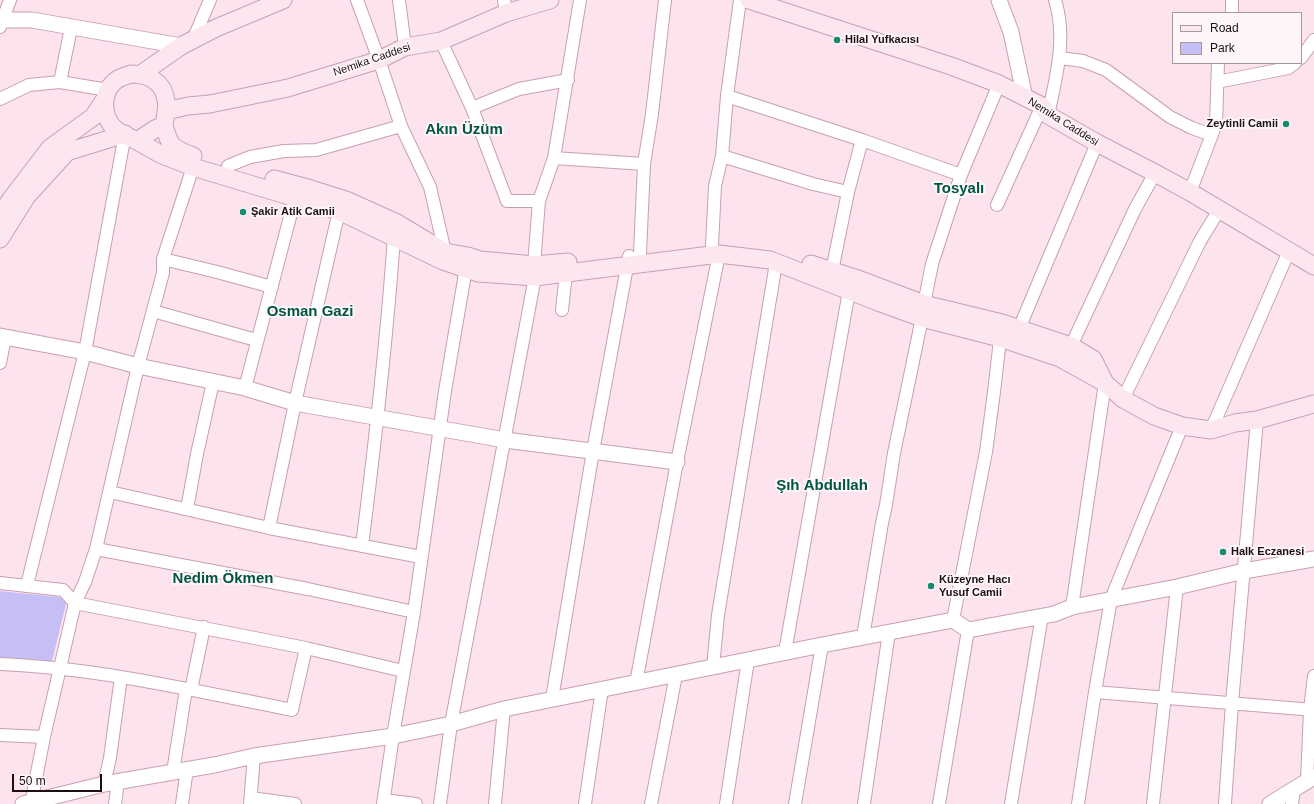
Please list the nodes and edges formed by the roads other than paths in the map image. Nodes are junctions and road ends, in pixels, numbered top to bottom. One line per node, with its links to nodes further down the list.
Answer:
1 (10, 0): 16 (street)
2 (210, 0): 19 (street)
3 (283, 0): 19 (main road)
4 (357, 0): 24 (street)
5 (399, 0): 21 (street)
6 (550, 0): 14 (main road, Nemika Caddesi)
7 (580, 0): 28 (street)
8 (665, 0): 46 (street)
9 (740, 0): 33 (street)
10 (749, 0): 31 (main road, Nemika Caddesi)
11 (999, 0): 34 (street)
12 (1055, 0): 23 (street)
13 (1232, 0): 15 (street)
14 (505, 6): 18 (main road, Nemika Caddesi)
15 (1232, 12)
16 (1, 22): 17 (street)
17 (71, 28): 19 (street); 29 (street)
18 (441, 41): 21 (main road, Nemika Caddesi); 36 (street)
19 (187, 43): 27 (main road)
20 (1313, 45): 22 (street)
21 (405, 47): 24 (main road, Nemika Caddesi)
22 (1302, 57)
23 (1060, 58): 37 (street); 40 (street)
24 (379, 60): 38 (main road, Nemika Caddesi); 39 (street)
25 (1218, 64): 30 (street)
26 (1294, 64): 30 (street)
27 (141, 74): 32 (main road); 38 (main road)
28 (568, 80): 36 (street); 45 (street)
29 (60, 82): 32 (street); 35 (street)
30 (1217, 82): 40 (street)
31 (999, 84): 34 (main road, Nemika Caddesi); 50 (street)
32 (106, 95): 41 (main road); 58 (main road)
33 (727, 96): 42 (street); 44 (street)
34 (1025, 98): 37 (main road, Nemika Caddesi)
35 (0, 99)
36 (472, 108): 54 (street)
37 (1045, 111): 43 (main road, Nemika Caddesi); 55 (street)
38 (165, 118): 41 (main road); 47 (main road)
39 (401, 126): 47 (street); 63 (street)
40 (1212, 135): 52 (street)
41 (131, 137): 48 (main road); 60 (main road); 81 (street)
42 (862, 140): 50 (street); 51 (street)
43 (1097, 144): 49 (main road, Nemika Caddesi); 77 (street)
44 (722, 156): 51 (street); 61 (street)
45 (554, 158): 46 (street); 54 (street)
46 (644, 164): 64 (street)
47 (228, 166): 63 (main road)
48 (193, 167): 53 (main road); 65 (street)
49 (1155, 173): 52 (main road, Nemika Caddesi); 80 (street)
50 (961, 175): 76 (street)
51 (848, 192): 70 (street)
52 (1190, 192): 56 (main road, Nemika Caddesi)
53 (295, 198): 57 (main road); 72 (street)
54 (539, 201): 69 (street)
55 (997, 205)
56 (1219, 210): 62 (main road, Nemika Caddesi); 87 (street)
57 (339, 211): 59 (main road); 88 (street)
58 (0, 215)
59 (394, 236): 66 (main road); 90 (street)
60 (0, 239)
61 (715, 249): 64 (main road); 67 (main road); 70 (main road); 97 (street)
62 (1289, 251): 68 (main road, Nemika Caddesi); 94 (street)
63 (445, 252): 66 (main road)
64 (632, 258): 69 (main road); 71 (main road); 96 (street)
65 (163, 259): 72 (street); 75 (street)
66 (467, 263): 69 (main road); 93 (street)
67 (776, 263): 73 (main road); 124 (street)
68 (1314, 266)
69 (535, 271): 71 (main road); 95 (street)
70 (832, 271): 76 (main road)
71 (566, 273): 74 (street)
72 (272, 287): 79 (street)
73 (849, 291): 76 (main road); 121 (street)
74 (562, 310)
75 (153, 311): 79 (street); 83 (street)
76 (923, 311): 77 (main road); 118 (street)
77 (1009, 333): 80 (main road); 85 (main road); 114 (street)
78 (3, 336): 81 (street); 82 (street)
79 (256, 340): 86 (street)
80 (1071, 346): 85 (main road)
81 (85, 352): 83 (street); 107 (street)
82 (0, 363)
83 (138, 366): 84 (street); 98 (street)
84 (213, 382): 86 (street); 99 (street)
85 (1105, 383): 87 (main road); 111 (street)
86 (244, 388): 88 (street)
87 (1124, 399): 92 (main road)
88 (295, 403): 90 (street); 100 (street)
89 (1314, 404): 91 (main road)
90 (378, 418): 93 (street); 101 (street)
91 (1257, 420): 94 (main road); 105 (street)
92 (1182, 426): 94 (main road); 109 (street)
93 (440, 428): 95 (street); 103 (street)
94 (1211, 430)
95 (505, 440): 96 (street); 139 (street)
96 (593, 451): 97 (street); 135 (street)
97 (677, 462): 130 (street)
98 (110, 492): 99 (street); 102 (street)
99 (187, 509): 100 (street)
100 (269, 528): 101 (street)
101 (362, 546): 103 (street)
102 (96, 549): 110 (street); 112 (street)
103 (421, 557): 112 (street)
104 (1314, 559): 105 (street)
105 (1244, 571): 108 (street); 136 (street)
106 (0, 582): 107 (street)
107 (27, 585): 110 (street)
108 (1177, 587): 109 (street); 134 (street)
109 (1111, 599): 111 (street); 133 (street)
110 (75, 603): 115 (street); 125 (street)
111 (1072, 607): 113 (street)
112 (414, 612): 126 (street)
113 (1042, 615): 116 (street); 162 (street)
114 (953, 620): 116 (street); 117 (street)
115 (204, 628): 120 (street); 131 (street)
116 (968, 630): 161 (street)
117 (888, 632): 118 (street); 160 (street)
118 (863, 637): 119 (street)
119 (822, 644): 121 (street); 159 (street)
120 (306, 648): 126 (street); 131 (street)
121 (785, 652): 122 (street)
122 (748, 660): 124 (street); 158 (street)
123 (0, 664): 125 (street)
124 (713, 667): 127 (street)
125 (60, 668): 129 (street); 142 (street)
126 (404, 671): 141 (street)
127 (676, 675): 130 (street); 157 (street)
128 (1314, 676): 138 (street)
129 (122, 677): 131 (street); 145 (street)
130 (636, 683): 132 (street)
131 (188, 689): 144 (street)
132 (602, 689): 135 (street); 156 (street)
133 (1095, 692): 134 (street); 163 (street)
134 (1165, 698): 136 (street); 164 (street)
135 (552, 699): 137 (street)
136 (1232, 703): 138 (street); 165 (street)
137 (504, 709): 139 (street); 155 (street)
138 (1312, 710): 146 (street)
139 (451, 724): 141 (street); 154 (street)
140 (0, 735): 142 (street)
141 (392, 736): 143 (street); 148 (street)
142 (44, 737): 149 (street)
143 (254, 756): 144 (street); 147 (street)
144 (180, 771): 145 (street); 151 (street)
145 (111, 783): 149 (street); 150 (street)
146 (1305, 783): 166 (street); 167 (street)
147 (251, 801): 152 (street)
148 (384, 802): 153 (street)
149 (28, 803)
150 (115, 804)
151 (182, 804)
152 (295, 804)
153 (416, 804)
154 (440, 804)
155 (495, 804)
156 (585, 804)
157 (651, 804)
158 (726, 804)
159 (795, 804)
160 (864, 804)
161 (939, 804)
162 (1011, 804)
163 (1078, 804)
164 (1153, 804)
165 (1225, 804)
166 (1270, 804)
167 (1292, 804)

